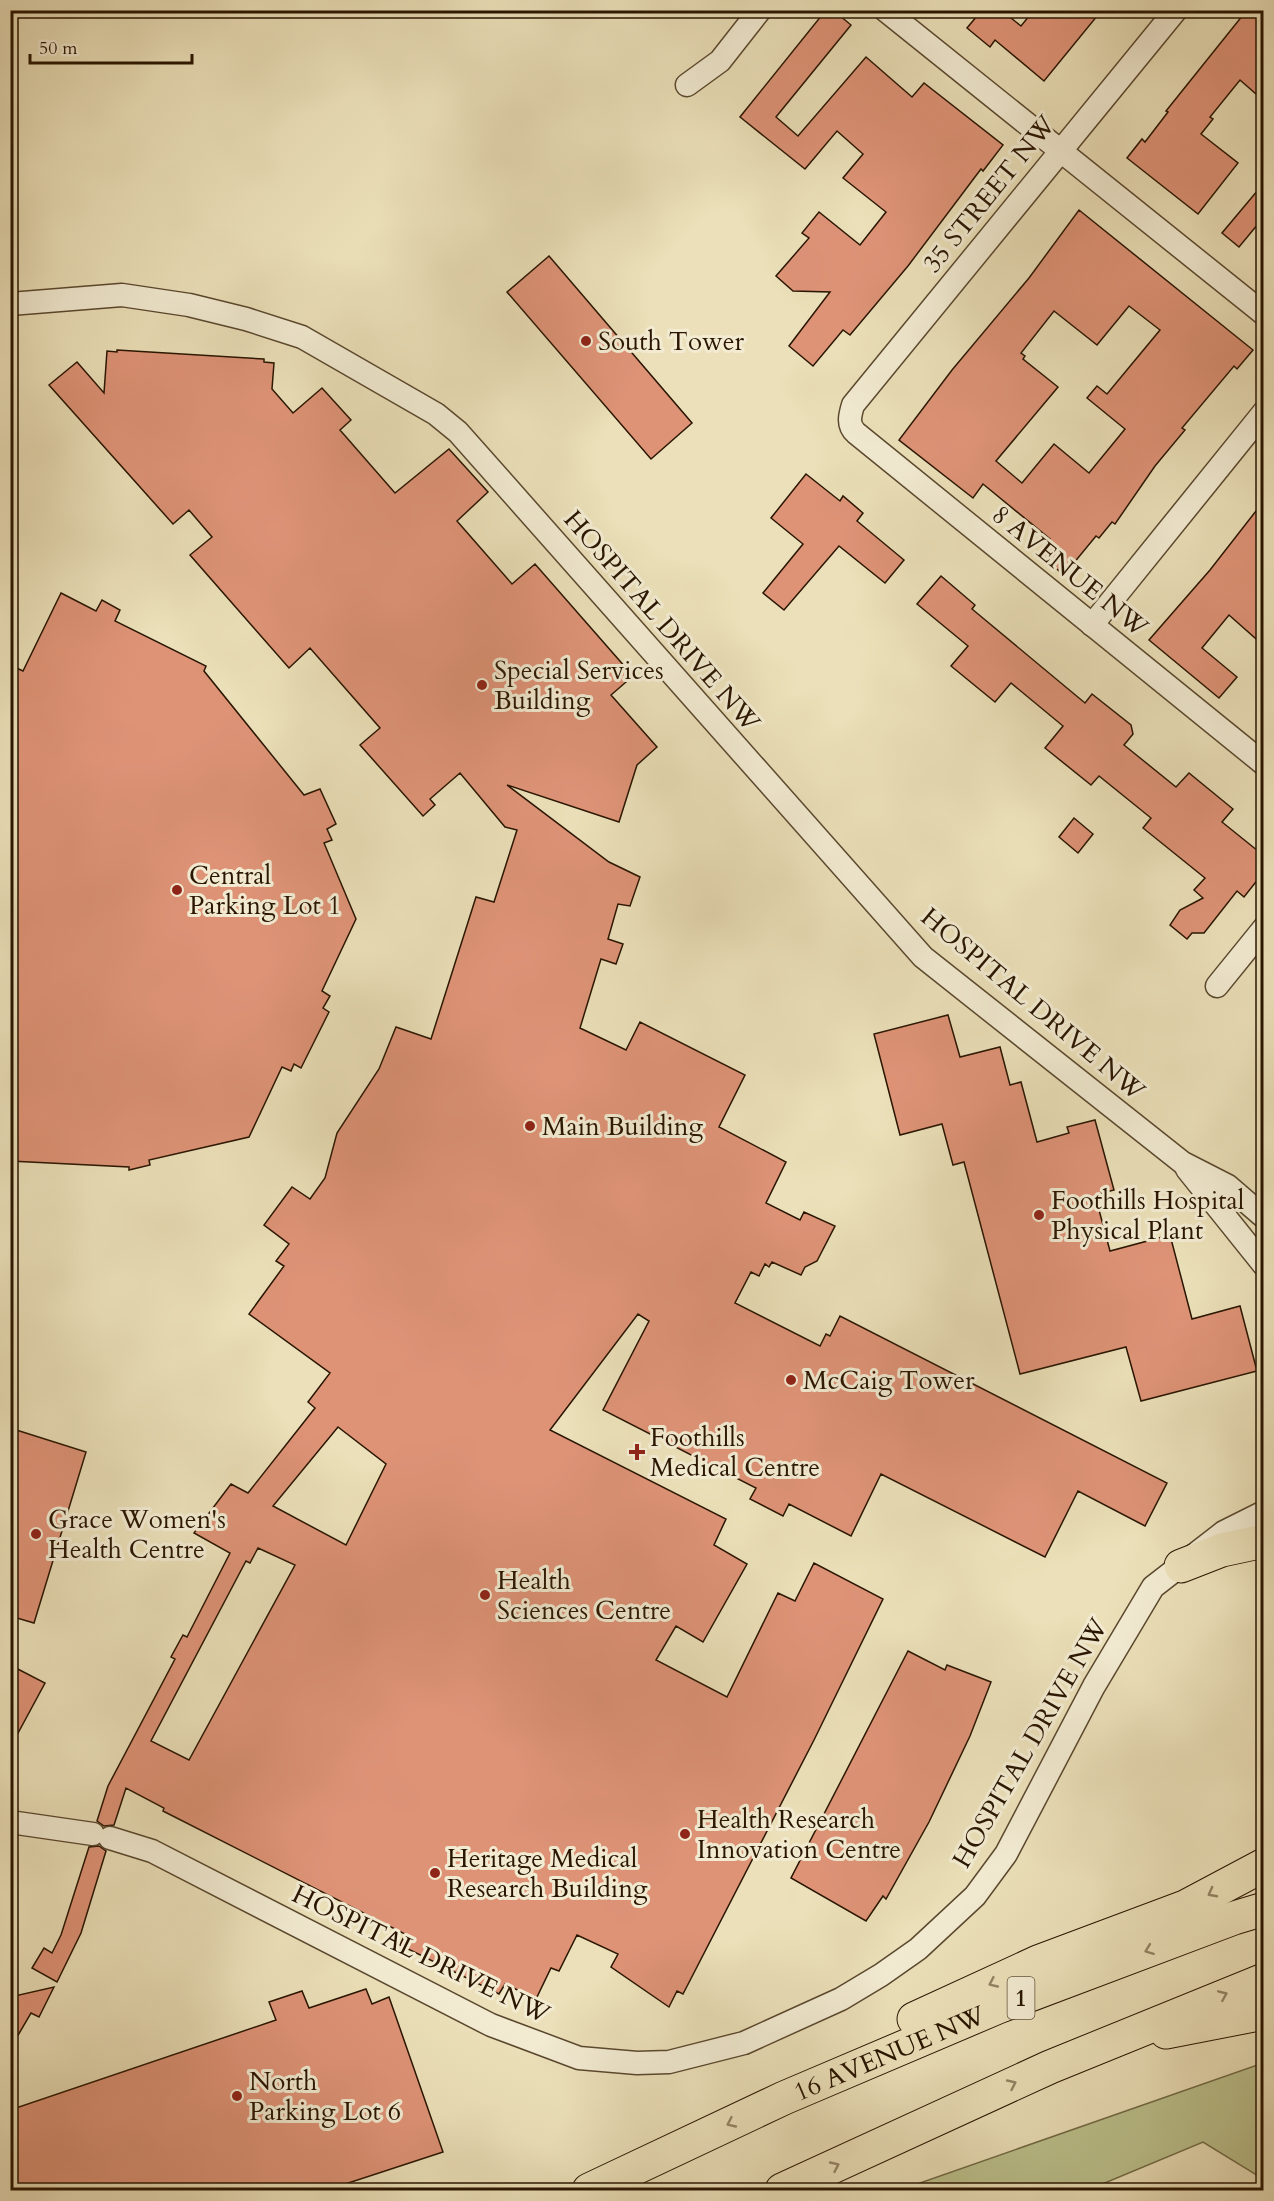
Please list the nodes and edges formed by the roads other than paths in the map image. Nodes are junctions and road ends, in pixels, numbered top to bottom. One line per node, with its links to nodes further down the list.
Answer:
1 (760, 10): 4 (street)
2 (885, 10): 5 (street)
3 (1176, 10): 5 (street, 35 STREET NW)
4 (687, 85)
5 (1061, 151): 7 (street); 9 (street, 35 STREET NW)
6 (10, 304): 14 (street, HOSPITAL DRIVE NW)
7 (1263, 314)
8 (1263, 412): 10 (street)
9 (850, 416): 10 (street, 8 AVENUE NW)
10 (1092, 625): 11 (street, 8 AVENUE NW)
11 (1263, 764)
12 (1263, 928): 13 (street)
13 (1217, 986)
14 (1183, 1163): 15 (street, HOSPITAL DRIVE NW); 16 (street, HOSPITAL DRIVE NW)
15 (1263, 1217)
16 (1263, 1264)
17 (1263, 1512): 19 (street, HOSPITAL DRIVE NW)
18 (1263, 1540): 19 (highway)
19 (1181, 1566): 20 (street, HOSPITAL DRIVE NW)
20 (10, 1822)
21 (1263, 1865): 26 (highway, one-way to 26)
22 (1263, 1909): 26 (highway, 16 AVENUE NW / 1, one-way to 26)
23 (1263, 1980): 25 (highway, one-way to 23)
24 (1263, 2013): 25 (highway)
25 (1111, 2042): 28 (highway, one-way to 25)
26 (784, 2098): 27 (highway, 16 AVENUE NW / 1, one-way to 27)
27 (589, 2190)
28 (782, 2190)

